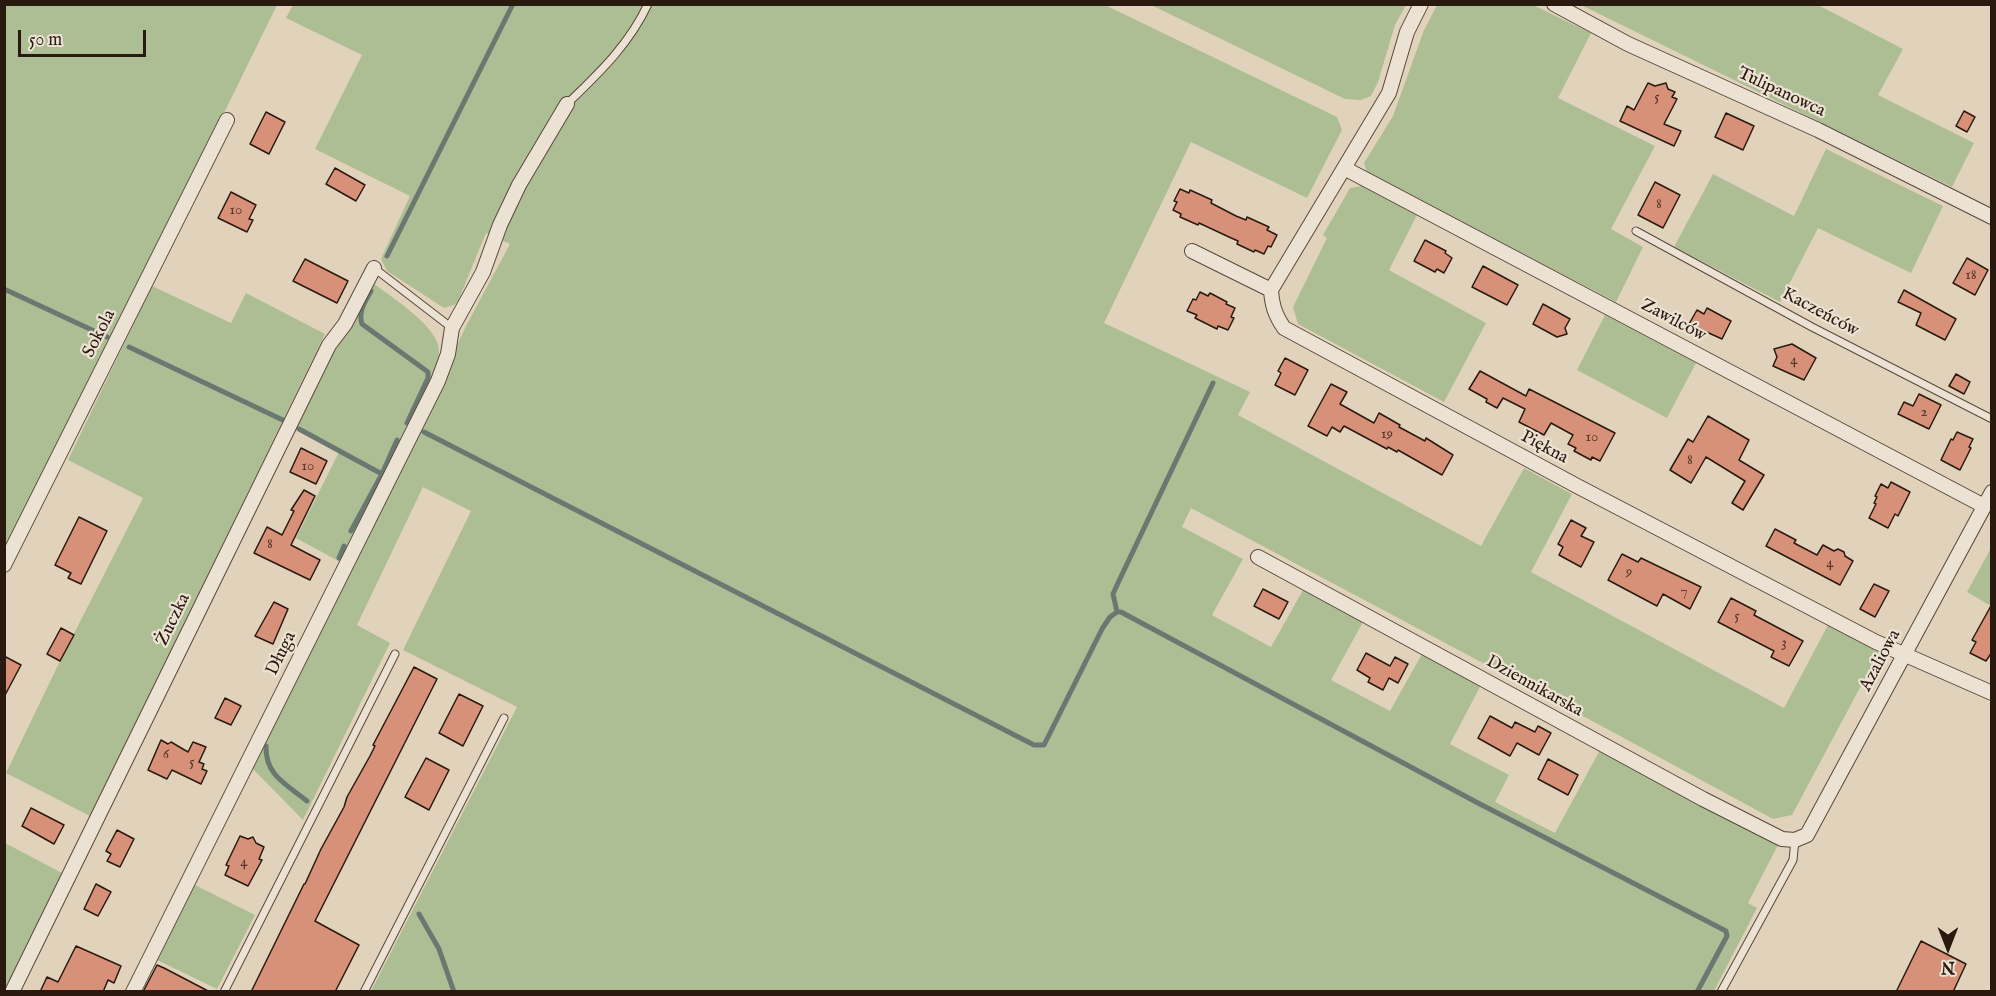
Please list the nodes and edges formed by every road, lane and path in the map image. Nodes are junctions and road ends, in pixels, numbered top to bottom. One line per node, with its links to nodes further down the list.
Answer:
1 (648, 4): 4 (lane)
2 (1421, 4): 6 (street)
3 (1554, 4): 7 (street, Tulipanowca)
4 (567, 104): 12 (street, Długa)
5 (227, 120): 17 (street, Sokola)
6 (1344, 168): 11 (street); 15 (street, Zawilców)
7 (1992, 218)
8 (1636, 231): 13 (lane, Kaczeńców)
9 (1192, 251): 11 (street)
10 (374, 268): 12 (lane); 23 (street, Żuczka)
11 (1271, 290): 19 (street, Piękna)
12 (452, 328): 24 (street, Długa)
13 (1992, 419)
14 (1992, 492): 15 (street, Azaliowa)
15 (1984, 506): 19 (street, Azaliowa)
16 (1258, 557): 22 (street, Dziennikarska)
17 (4, 565)
18 (395, 654): 25 (lane)
19 (1904, 656): 20 (street, Piękna); 22 (street, Azaliowa)
20 (1992, 693)
21 (504, 718): 26 (lane)
22 (1795, 840): 27 (lane)
23 (12, 992)
24 (134, 992)
25 (224, 992)
26 (364, 992)
27 (1721, 992)

